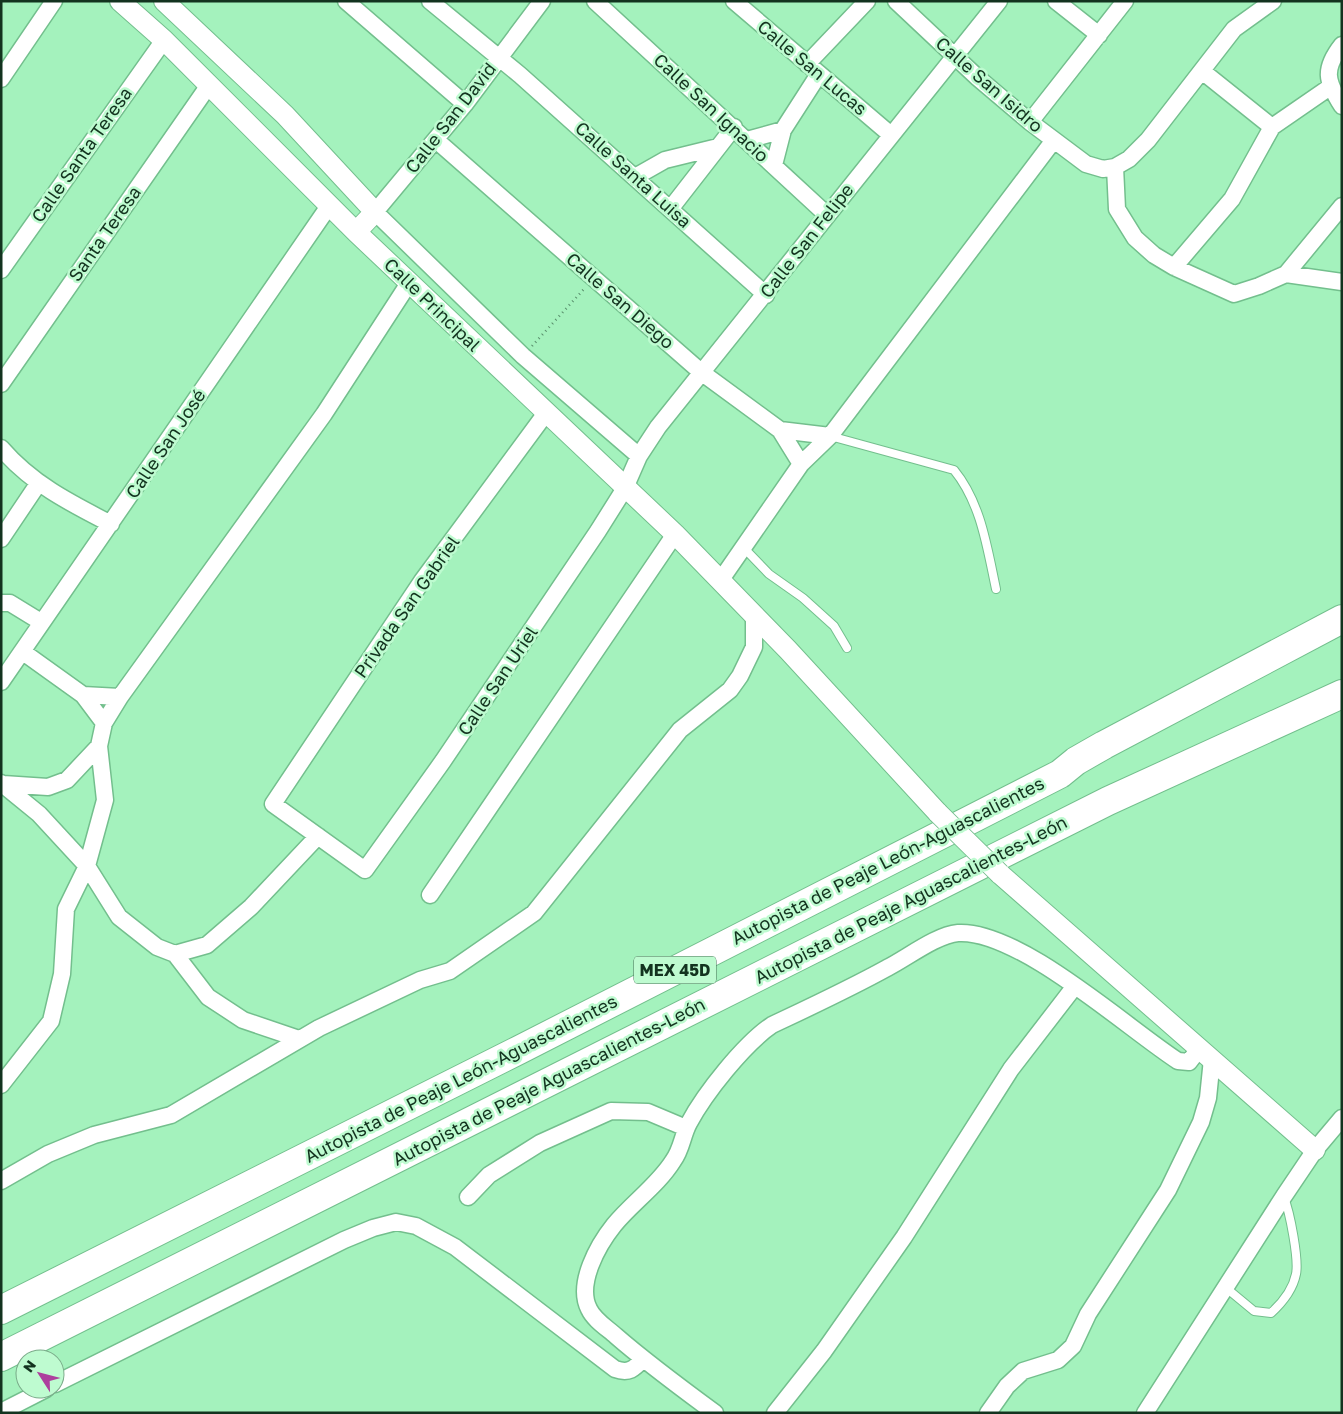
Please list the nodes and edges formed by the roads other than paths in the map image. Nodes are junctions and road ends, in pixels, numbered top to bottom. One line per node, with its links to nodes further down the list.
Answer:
1 (54, 1): 22 (street)
2 (120, 1): 16 (street, Calle Principal)
3 (164, 1): 42 (street)
4 (346, 1): 25 (street)
5 (430, 1): 19 (street, Calle Santa Luisa)
6 (542, 1): 19 (street, Calle San David)
7 (595, 1): 28 (street, Calle San Ignacio)
8 (734, 1): 20 (street, Calle San Lucas)
9 (867, 1): 20 (street)
10 (896, 1): 18 (street, Calle San Isidro)
11 (999, 1): 18 (street, Calle San Felipe)
12 (1056, 1): 15 (street)
13 (1125, 1): 15 (street)
14 (1273, 1): 21 (street)
15 (1099, 34): 27 (street)
16 (164, 40): 23 (street, Calle Principal); 46 (street, Calle Santa Teresa)
17 (1342, 45): 24 (street)
18 (955, 57): 27 (street, Calle San Isidro); 31 (street, Calle San Felipe)
19 (498, 58): 25 (street, Calle San David); 38 (street, Calle Santa Luisa)
20 (813, 69): 30 (street); 31 (street, Calle San Lucas)
21 (1202, 71): 29 (street); 37 (street)
22 (1, 79)
23 (209, 85): 39 (street, Calle Principal); 52 (street, Santa Teresa)
24 (1330, 87): 26 (street); 29 (street)
25 (465, 104): 32 (street, Calle San David)
26 (1342, 106)
27 (1030, 122): 34 (street, Calle San Isidro)
28 (734, 127): 33 (street, Calle San Ignacio); 35 (street)
29 (1272, 127): 45 (street)
30 (783, 130): 33 (street); 36 (street)
31 (891, 135): 43 (street, Calle San Felipe)
32 (436, 140): 42 (street, Calle San David); 51 (street, Calle San Diego)
33 (747, 140): 36 (street, Calle San Ignacio)
34 (1054, 140): 37 (street, Calle San Isidro); 55 (street)
35 (718, 147): 38 (street); 41 (street)
36 (774, 165): 43 (street, Calle San Ignacio)
37 (1115, 167): 45 (street)
38 (635, 177): 41 (street, Calle Santa Luisa)
39 (329, 206): 44 (street, Calle Principal); 61 (street, Calle San José)
40 (1342, 206): 47 (street)
41 (670, 208): 50 (street, Calle Santa Luisa)
42 (375, 212): 44 (street, Calle San David); 57 (street)
43 (827, 215): 50 (street, Calle San Felipe)
44 (356, 232): 49 (street, Calle Principal)
45 (1174, 267): 47 (street)
46 (1, 270)
47 (1286, 274): 48 (street)
48 (1342, 282)
49 (409, 283): 53 (street, Calle Principal); 78 (street)
50 (766, 295): 51 (street, Calle San Felipe)
51 (701, 372): 54 (street, Calle San Diego); 57 (street, Calle San Felipe)
52 (1, 384)
53 (546, 413): 60 (street, Calle Principal); 84 (street, Privada San Gabriel)
54 (780, 430): 55 (street); 58 (street, Calle San Diego)
55 (830, 436): 58 (street); 66 (lane)
56 (1, 448): 59 (street)
57 (639, 456): 60 (street, Calle San Felipe)
58 (802, 464): 64 (street)
59 (38, 484): 61 (street); 63 (street)
60 (625, 488): 62 (street, Calle Principal); 84 (street, Calle San Uriel)
61 (111, 524): 70 (street, Calle San José)
62 (675, 534): 65 (street, Calle Principal); 86 (street)
63 (1, 539)
64 (743, 547): 65 (street); 72 (lane)
65 (720, 580): 68 (street, Calle Principal)
66 (996, 589)
67 (1, 603): 70 (street)
68 (750, 612): 89 (street); 90 (street, Calle Principal, bridge)
69 (1342, 620): 81 (highway, Autopista de Peaje León-Aguascalientes / MEX 45D)
70 (41, 622): 73 (street, Calle San José)
71 (1342, 637): 81 (highway)
72 (847, 648)
73 (22, 652): 75 (street, Calle San José); 77 (street)
74 (1342, 677): 83 (highway)
75 (1, 682)
76 (1342, 694): 83 (highway, Autopista de Peaje Aguascalientes-León / MEX 45D)
77 (83, 695): 78 (street); 79 (street)
78 (120, 696): 79 (street)
79 (104, 723): 80 (street)
80 (99, 746): 82 (street); 85 (street)
81 (1060, 774): 99 (highway, Autopista de Peaje León-Aguascalientes / MEX 45D)
82 (2, 783): 85 (street)
83 (1108, 801): 100 (highway, Autopista de Peaje Aguascalientes-León / MEX 45D)
84 (318, 836): 87 (street)
85 (87, 866): 87 (street); 91 (street)
86 (430, 896)
87 (175, 954): 89 (street)
88 (1075, 986): 90 (street); 93 (street); 106 (street)
89 (299, 1040): 95 (street)
90 (1205, 1054): 94 (street, Calle Principal); 107 (street)
91 (1, 1085)
92 (1342, 1118): 94 (street)
93 (686, 1128): 97 (street); 101 (street)
94 (1315, 1150): 96 (street)
95 (1, 1181)
96 (1284, 1196): 98 (street); 98 (lane)
97 (468, 1197)
98 (1225, 1287): 108 (street)
99 (1, 1310)
100 (1, 1357)
101 (643, 1359): 102 (street); 105 (street)
102 (65, 1379)
103 (26, 1399): 104 (street)
104 (1, 1412)
105 (715, 1413)
106 (775, 1413)
107 (988, 1413)
108 (1144, 1413)

